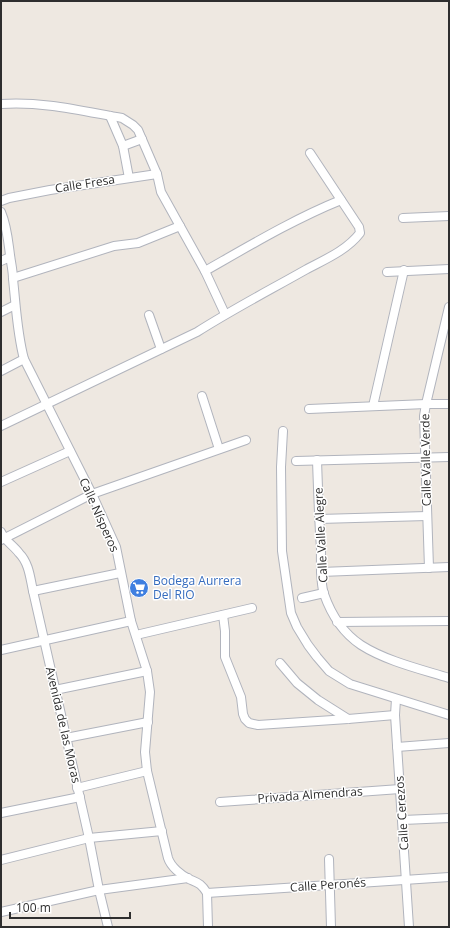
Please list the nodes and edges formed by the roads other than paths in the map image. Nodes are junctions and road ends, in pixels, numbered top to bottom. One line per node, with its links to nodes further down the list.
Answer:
1 (1, 104): 2 (street)
2 (110, 116): 3 (street); 4 (street, Calle Fresa)
3 (142, 139): 4 (street); 6 (street)
4 (123, 146): 7 (street, Calle Fresa)
5 (310, 152): 8 (street)
6 (157, 174): 7 (street); 13 (street)
7 (130, 178): 9 (street, Calle Fresa)
8 (341, 200): 18 (street); 24 (street)
9 (1, 201)
10 (1, 212): 14 (street, Calle Nísperos)
11 (449, 216): 12 (street)
12 (403, 218)
13 (180, 226): 18 (street); 20 (street)
14 (10, 256): 15 (street); 20 (street, Calle Nísperos)
15 (1, 261)
16 (449, 269): 17 (street)
17 (404, 270): 19 (street); 33 (street)
18 (206, 271): 24 (street)
19 (387, 272)
20 (13, 278): 21 (street, Calle Nísperos)
21 (15, 305): 23 (street); 27 (street, Calle Nísperos)
22 (449, 308): 31 (street, Calle Valle Verde)
23 (1, 312)
24 (225, 314): 26 (street)
25 (149, 315): 26 (street)
26 (161, 349): 30 (street)
27 (24, 359): 28 (street); 30 (street, Calle Nísperos)
28 (1, 371)
29 (202, 396): 38 (street)
30 (46, 404): 35 (street); 39 (street, Calle Nísperos)
31 (426, 404): 32 (street); 33 (street); 40 (street, Calle Valle Verde)
32 (449, 404)
33 (373, 406): 34 (street)
34 (309, 409)
35 (1, 426)
36 (283, 431): 68 (street)
37 (246, 440): 38 (street)
38 (219, 449): 45 (street)
39 (70, 450): 44 (street); 45 (street, Calle Nísperos)
40 (426, 457): 41 (street); 42 (street); 46 (street, Calle Valle Verde)
41 (449, 457)
42 (317, 460): 43 (street); 47 (street, Calle Valle Alegre)
43 (296, 461)
44 (1, 482)
45 (92, 494): 48 (street); 52 (street, Calle Nísperos)
46 (427, 516): 47 (street); 50 (street, Calle Valle Verde)
47 (320, 519): 51 (street, Calle Valle Alegre)
48 (2, 537): 53 (street, Avenida de las Moras)
49 (449, 567): 50 (street)
50 (429, 568): 51 (street)
51 (321, 572): 54 (street, Calle Valle Alegre)
52 (120, 573): 53 (street); 58 (street, Calle Nísperos)
53 (33, 591): 62 (street, Avenida de las Moras)
54 (324, 593): 55 (street); 60 (street, Calle Valle Alegre)
55 (302, 598)
56 (252, 608): 57 (street)
57 (223, 615): 61 (street); 71 (street)
58 (131, 621): 61 (street, Calle Nísperos); 62 (street)
59 (449, 621): 60 (street)
60 (337, 622): 66 (street, Calle Valle Alegre)
61 (136, 635): 65 (street, Calle Nísperos)
62 (44, 640): 63 (street); 67 (street, Avenida de las Moras)
63 (1, 650)
64 (280, 663): 71 (street)
65 (147, 671): 67 (street); 72 (street, Calle Nísperos)
66 (449, 678)
67 (55, 690): 73 (street, Avenida de las Moras)
68 (396, 699): 69 (street, Calle Cerezos); 70 (street)
69 (395, 715): 71 (street); 75 (street, Calle Cerezos)
70 (449, 715)
71 (348, 719)
72 (148, 722): 73 (street); 76 (street, Calle Nísperos)
73 (66, 738): 77 (street, Avenida de las Moras)
74 (449, 743): 75 (street)
75 (397, 747): 78 (street, Calle Cerezos)
76 (147, 771): 77 (street); 84 (street, Calle Nísperos)
77 (77, 788): 79 (street, Avenida de las Moras)
78 (400, 789): 80 (street, Privada Almendras); 83 (street, Calle Cerezos)
79 (80, 797): 81 (street); 85 (street, Avenida de las Moras)
80 (220, 802)
81 (1, 813)
82 (449, 818): 83 (street)
83 (403, 820): 90 (street, Calle Cerezos)
84 (162, 831): 85 (street); 89 (street, Calle Nísperos)
85 (89, 838): 87 (street); 92 (street, Avenida de las Moras)
86 (329, 859): 91 (street)
87 (1, 860)
88 (449, 877): 90 (street, Calle Peronés)
89 (188, 878): 92 (street); 93 (street, Calle Nísperos)
90 (406, 879): 91 (street, Calle Peronés); 98 (street, Calle Cerezos)
91 (330, 884): 93 (street, Calle Peronés); 97 (street)
92 (99, 890): 94 (street); 95 (street, Avenida de las Moras)
93 (207, 893): 96 (street)
94 (1, 912)
95 (108, 927)
96 (208, 927)
97 (331, 927)
98 (409, 927)

